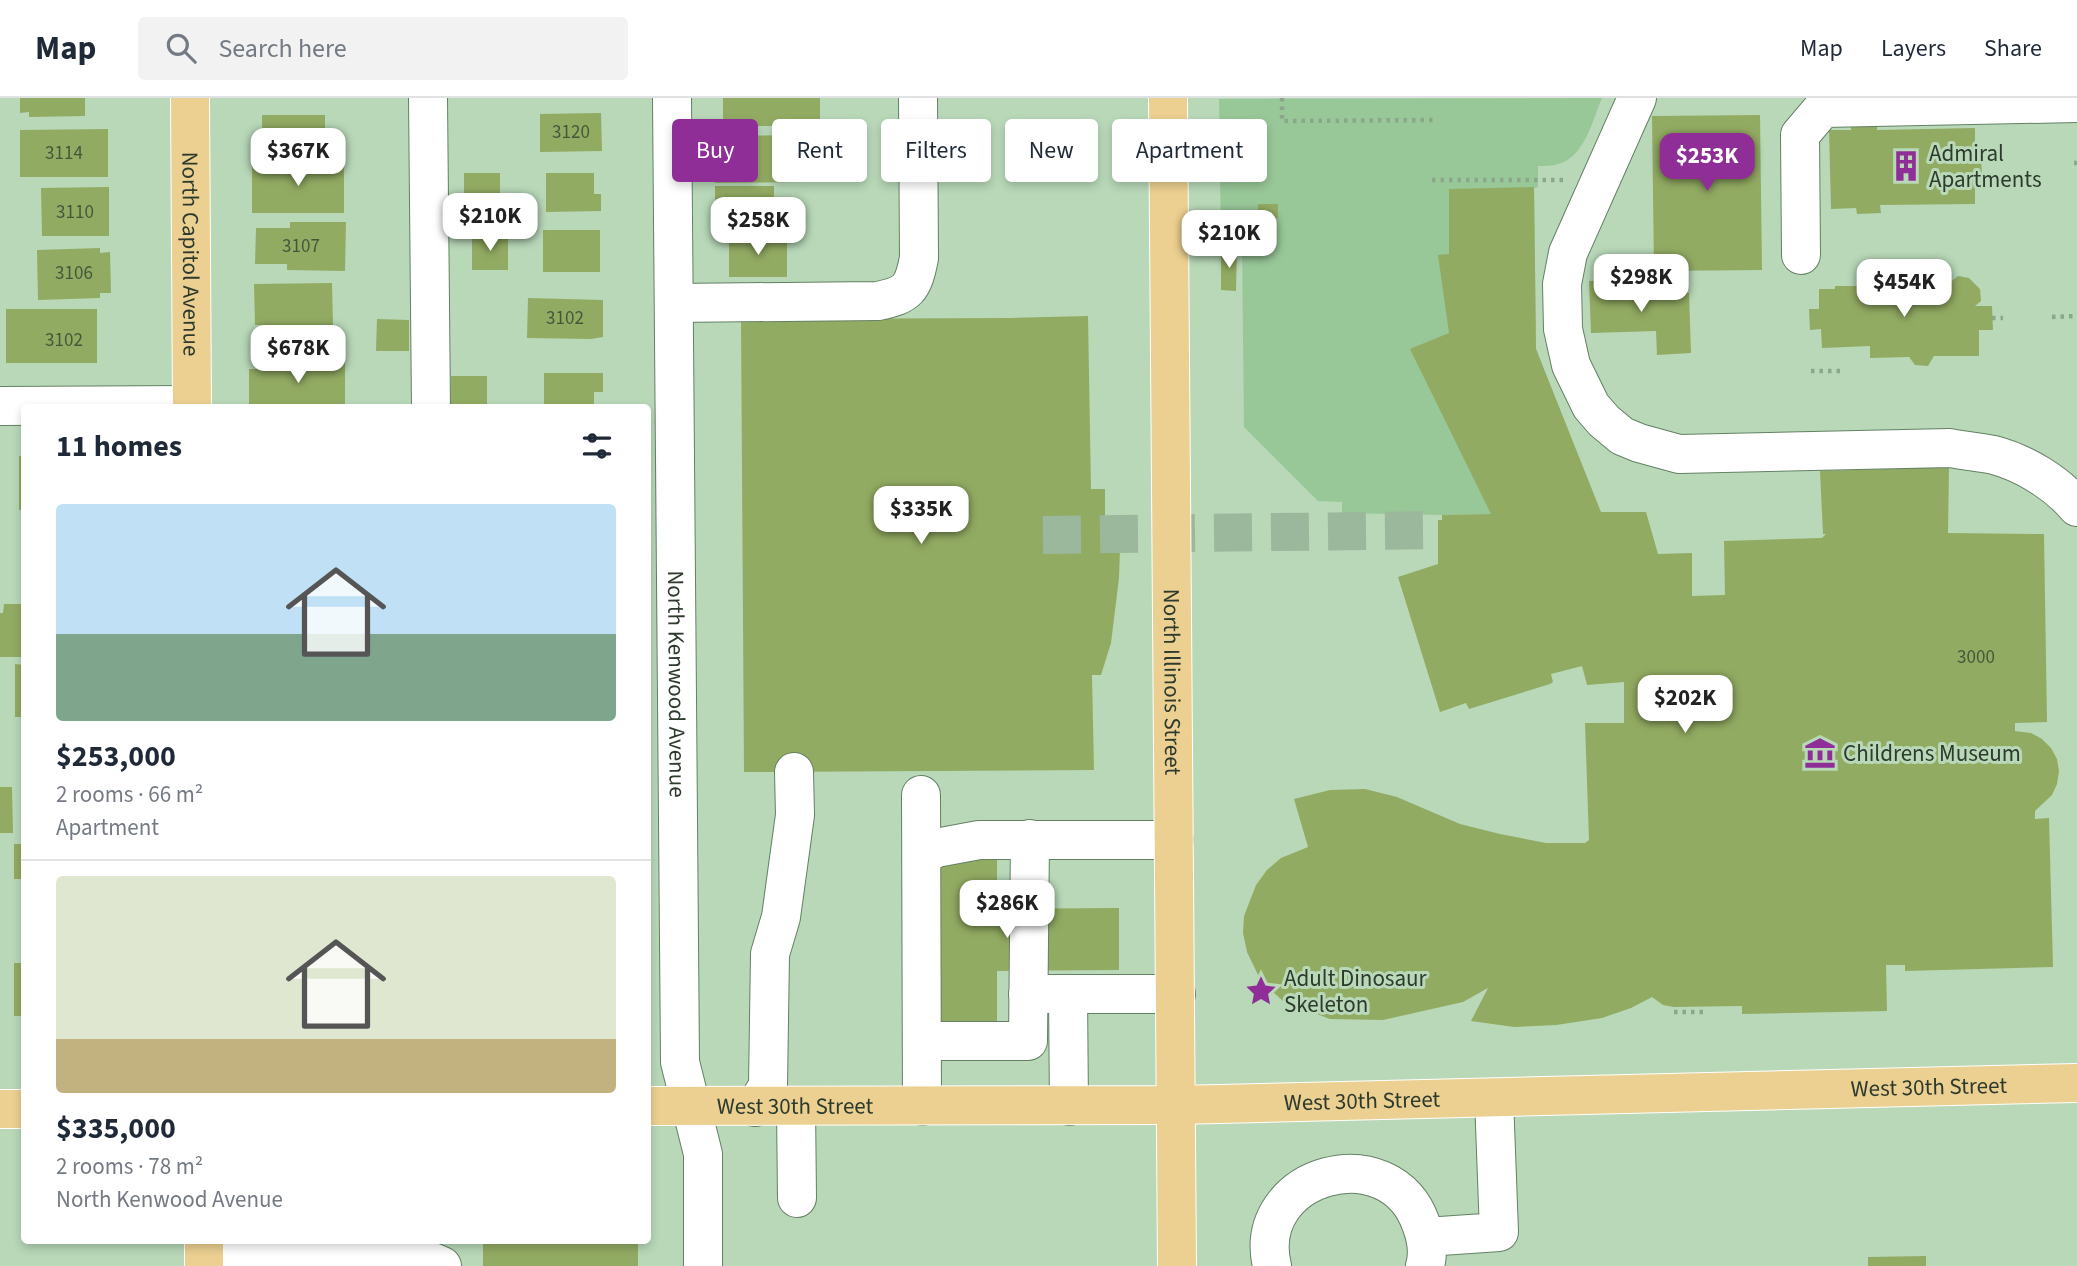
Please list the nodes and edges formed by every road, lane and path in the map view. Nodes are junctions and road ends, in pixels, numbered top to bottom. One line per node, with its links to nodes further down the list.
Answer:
1 (190, 98): 20 (main road, North Capitol Avenue)
2 (428, 98): 21 (street)
3 (672, 98): 13 (street, North Kenwood Avenue)
4 (918, 98): 13 (street)
5 (1168, 98): 29 (main road, North Illinois Street)
6 (1282, 98): 9 (path)
7 (1637, 98): 11 (street)
8 (2077, 103): 12 (street)
9 (1435, 120)
10 (1432, 180): 11 (path)
11 (1600, 180): 24 (street)
12 (1801, 255)
13 (674, 303): 25 (street, North Kenwood Avenue)
14 (2077, 316): 15 (path)
15 (2052, 317)
16 (1992, 318): 17 (path)
17 (2003, 318)
18 (1811, 371): 19 (path)
19 (1840, 371)
20 (192, 404)
21 (431, 404)
22 (0, 406): 23 (street)
23 (21, 406)
24 (2077, 507)
25 (662, 588): 41 (street, North Kenwood Avenue)
26 (794, 772): 44 (street)
27 (921, 795): 30 (street)
28 (1030, 839): 29 (street); 30 (street); 31 (street)
29 (1174, 841): 33 (main road, North Illinois Street)
30 (922, 856): 36 (street)
31 (1028, 994): 32 (street); 36 (street)
32 (1068, 994): 33 (street); 43 (street)
33 (1176, 994): 39 (main road, North Illinois Street)
34 (1674, 1012): 35 (path)
35 (1706, 1012)
36 (922, 1041): 42 (street)
37 (2077, 1083): 38 (main road, West 30th Street)
38 (1494, 1098): 39 (main road, West 30th Street); 49 (street)
39 (1176, 1105): 43 (main road, West 30th Street); 53 (main road, North Illinois Street)
40 (651, 1106): 41 (main road, West 30th Street)
41 (691, 1106): 44 (main road, West 30th Street); 52 (street, North Kenwood Avenue)
42 (922, 1106): 43 (main road, West 30th Street); 45 (main road, West 30th Street)
43 (1069, 1106)
44 (755, 1107): 45 (main road, West 30th Street)
45 (796, 1107): 48 (street)
46 (0, 1109): 47 (main road)
47 (21, 1109)
48 (797, 1198)
49 (1425, 1251): 54 (street)
50 (204, 1257): 51 (street)
51 (442, 1266)
52 (703, 1266)
53 (1177, 1266)
54 (1272, 1266)

